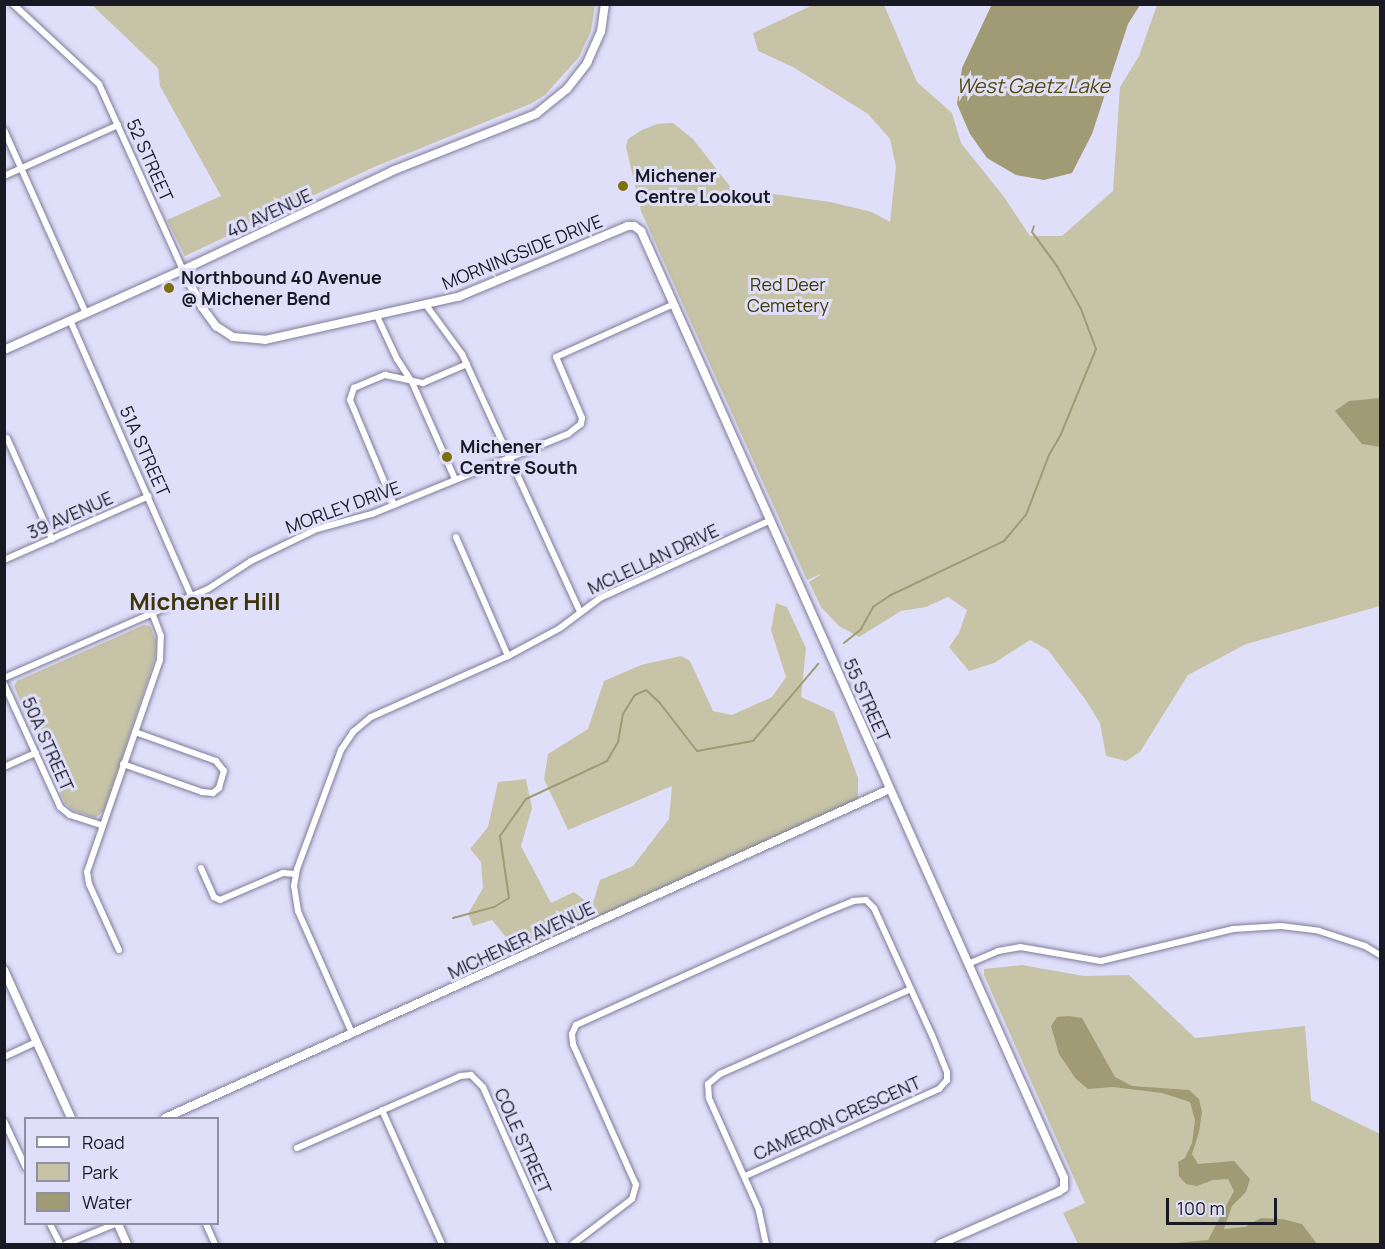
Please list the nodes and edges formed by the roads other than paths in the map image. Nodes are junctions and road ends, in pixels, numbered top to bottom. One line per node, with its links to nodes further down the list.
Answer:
1 (13, 4): 3 (street, 52 STREET)
2 (606, 4): 8 (street, 40 AVENUE)
3 (118, 125): 5 (street); 8 (street, 52 STREET)
4 (4, 130): 5 (street)
5 (21, 168): 6 (street); 11 (street)
6 (4, 176)
7 (637, 227): 9 (street, 55 STREET); 10 (street, MORNINGSIDE DRIVE)
8 (183, 270): 11 (street, 40 AVENUE); 14 (street, 52 STREET)
9 (674, 304): 19 (street, MORLEY DRIVE); 23 (street, 55 STREET)
10 (426, 305): 12 (street, MORNINGSIDE DRIVE); 16 (street)
11 (86, 313): 13 (street, 40 AVENUE)
12 (377, 316): 14 (street, MORNINGSIDE DRIVE); 17 (street)
13 (70, 320): 15 (street, 40 AVENUE); 21 (street, 51A STREET)
14 (241, 339)
15 (4, 350)
16 (468, 364): 17 (street); 19 (street)
17 (412, 382): 20 (street); 22 (street)
18 (7, 438): 25 (street)
19 (509, 458): 20 (street, MORLEY DRIVE); 29 (street)
20 (455, 479): 22 (street, MORLEY DRIVE)
21 (148, 496): 25 (street, 39 AVENUE); 27 (street, 51A STREET)
22 (394, 505): 27 (street, MORLEY DRIVE)
23 (771, 520): 29 (street, MCLELLAN DRIVE); 37 (street, 55 STREET)
24 (456, 537): 30 (street)
25 (52, 539): 26 (street, 39 AVENUE)
26 (4, 560)
27 (191, 595): 28 (street, MORLEY DRIVE)
28 (152, 612): 31 (street, MORLEY DRIVE); 33 (street)
29 (580, 612): 30 (street, MCLELLAN DRIVE)
30 (508, 656): 40 (street, MCLELLAN DRIVE)
31 (4, 678)
32 (4, 684): 34 (street, 50A STREET)
33 (135, 732): 35 (street); 35 (street)
34 (36, 753): 36 (street); 38 (street, 50A STREET)
35 (123, 764): 38 (street)
36 (4, 767)
37 (890, 789): 43 (street, 55 STREET); 46 (street, MICHENER AVENUE)
38 (101, 825): 41 (street)
39 (201, 868): 40 (street)
40 (296, 874): 46 (street, MCLELLAN DRIVE)
41 (119, 950)
42 (1380, 956): 43 (street)
43 (968, 964): 68 (street, 55 STREET)
44 (5, 974): 47 (main road)
45 (911, 989): 55 (street, CAMERON CRESCENT); 55 (street, CAMERON CRESCENT); 66 (street, CAMERON CRESCENT)
46 (352, 1033): 51 (street, MICHENER AVENUE)
47 (36, 1042): 48 (street); 50 (main road)
48 (4, 1057)
49 (382, 1110): 53 (street); 64 (street); 65 (street, COLE STREET)
50 (69, 1117)
51 (169, 1117)
52 (4, 1121): 54 (street)
53 (297, 1148)
54 (24, 1164)
55 (745, 1176): 67 (street)
56 (50, 1225): 60 (street)
57 (114, 1225): 61 (street)
58 (117, 1225): 62 (main road)
59 (206, 1225): 63 (street)
60 (60, 1245)
61 (66, 1245)
62 (127, 1245)
63 (215, 1245)
64 (442, 1245)
65 (553, 1245)
66 (573, 1245)
67 (766, 1245)
68 (940, 1245)

